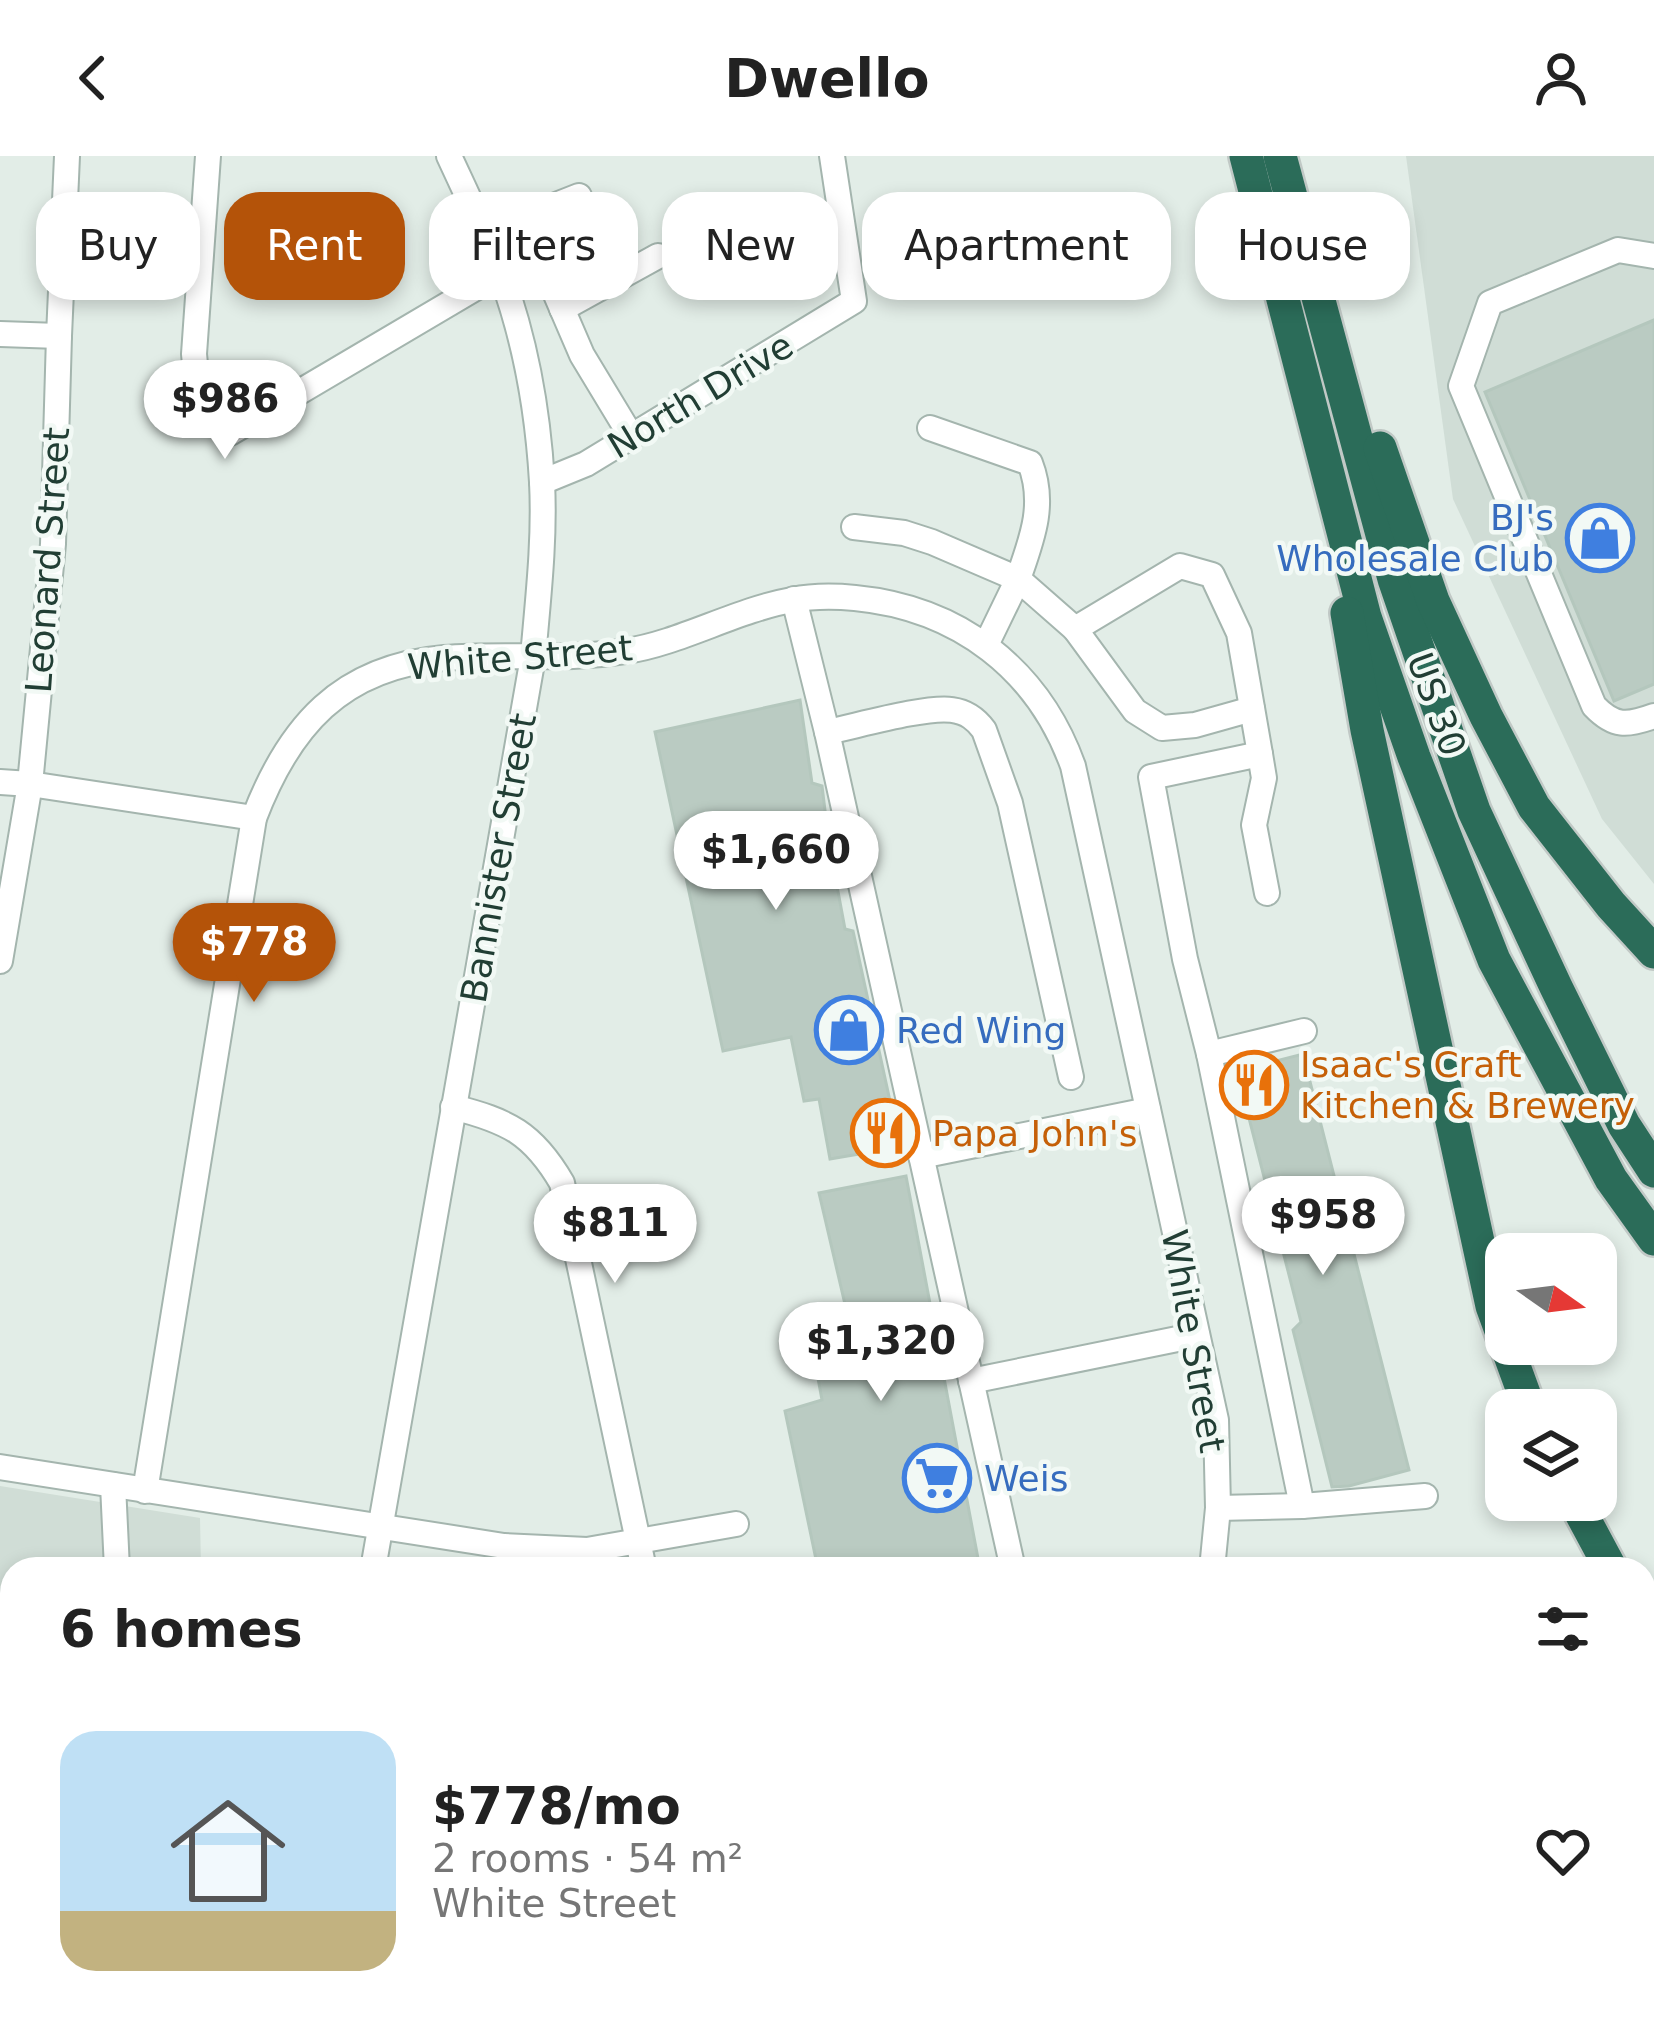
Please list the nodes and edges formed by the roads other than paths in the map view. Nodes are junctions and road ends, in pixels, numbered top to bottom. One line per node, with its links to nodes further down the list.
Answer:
1 (68, 156): 16 (street, Leonard Street)
2 (208, 156): 11 (street)
3 (449, 156): 8 (street, Bannister Street)
4 (832, 156): 19 (street, North Drive)
5 (1246, 156): 17 (highway, US 30 / US 30)
6 (1280, 156): 43 (highway, US 30 / US 30)
7 (1290, 156): 35 (highway)
8 (465, 192)
9 (658, 256): 14 (street)
10 (1654, 256): 28 (street)
11 (455, 300)
12 (509, 300): 20 (street, Bannister Street)
13 (558, 300): 14 (street)
14 (562, 309): 19 (street)
15 (0, 334): 16 (street)
16 (58, 336): 32 (street, Leonard Street)
17 (1315, 422): 44 (highway, US 30 / US 30); 47 (highway)
18 (931, 428): 22 (street)
19 (631, 436): 20 (street, North Drive)
20 (542, 482): 26 (street, Bannister Street)
21 (854, 527): 22 (street)
22 (1018, 579): 24 (street); 25 (street)
23 (794, 599): 25 (street, White Street); 26 (street, White Street); 29 (street)
24 (1075, 629): 27 (street); 27 (street)
25 (986, 645): 41 (street, White Street)
26 (533, 657): 33 (street, White Street); 40 (street, Bannister Street)
27 (1252, 710): 30 (street)
28 (1654, 716)
29 (827, 732): 39 (street); 42 (street)
30 (1260, 754): 34 (street); 38 (street)
31 (0, 782): 32 (street)
32 (30, 784): 33 (street); 36 (street, Leonard Street)
33 (254, 818): 50 (street, White Street)
34 (1267, 892)
35 (1654, 952)
36 (0, 962)
37 (1304, 1031): 38 (street)
38 (1209, 1054): 52 (street)
39 (1071, 1077)
40 (453, 1107): 56 (street, Bannister Street); 57 (street)
41 (1148, 1111): 42 (street); 45 (street, White Street)
42 (921, 1156): 46 (street)
43 (1654, 1171)
44 (1654, 1239)
45 (1197, 1335): 46 (street); 53 (street, White Street)
46 (971, 1381): 63 (street)
47 (1522, 1389)
48 (0, 1467): 49 (street)
49 (113, 1485): 50 (street); 58 (street)
50 (145, 1491): 56 (street)
51 (1425, 1496): 52 (street)
52 (1302, 1505): 53 (street)
53 (1218, 1508): 64 (street, White Street)
54 (1585, 1521): 65 (highway)
55 (736, 1524): 57 (street)
56 (380, 1527): 59 (street, Bannister Street); 60 (street)
57 (638, 1540): 61 (street); 62 (street)
58 (116, 1557)
59 (375, 1557)
60 (498, 1557)
61 (513, 1557)
62 (642, 1557)
63 (1009, 1557)
64 (1214, 1557)
65 (1605, 1557)

